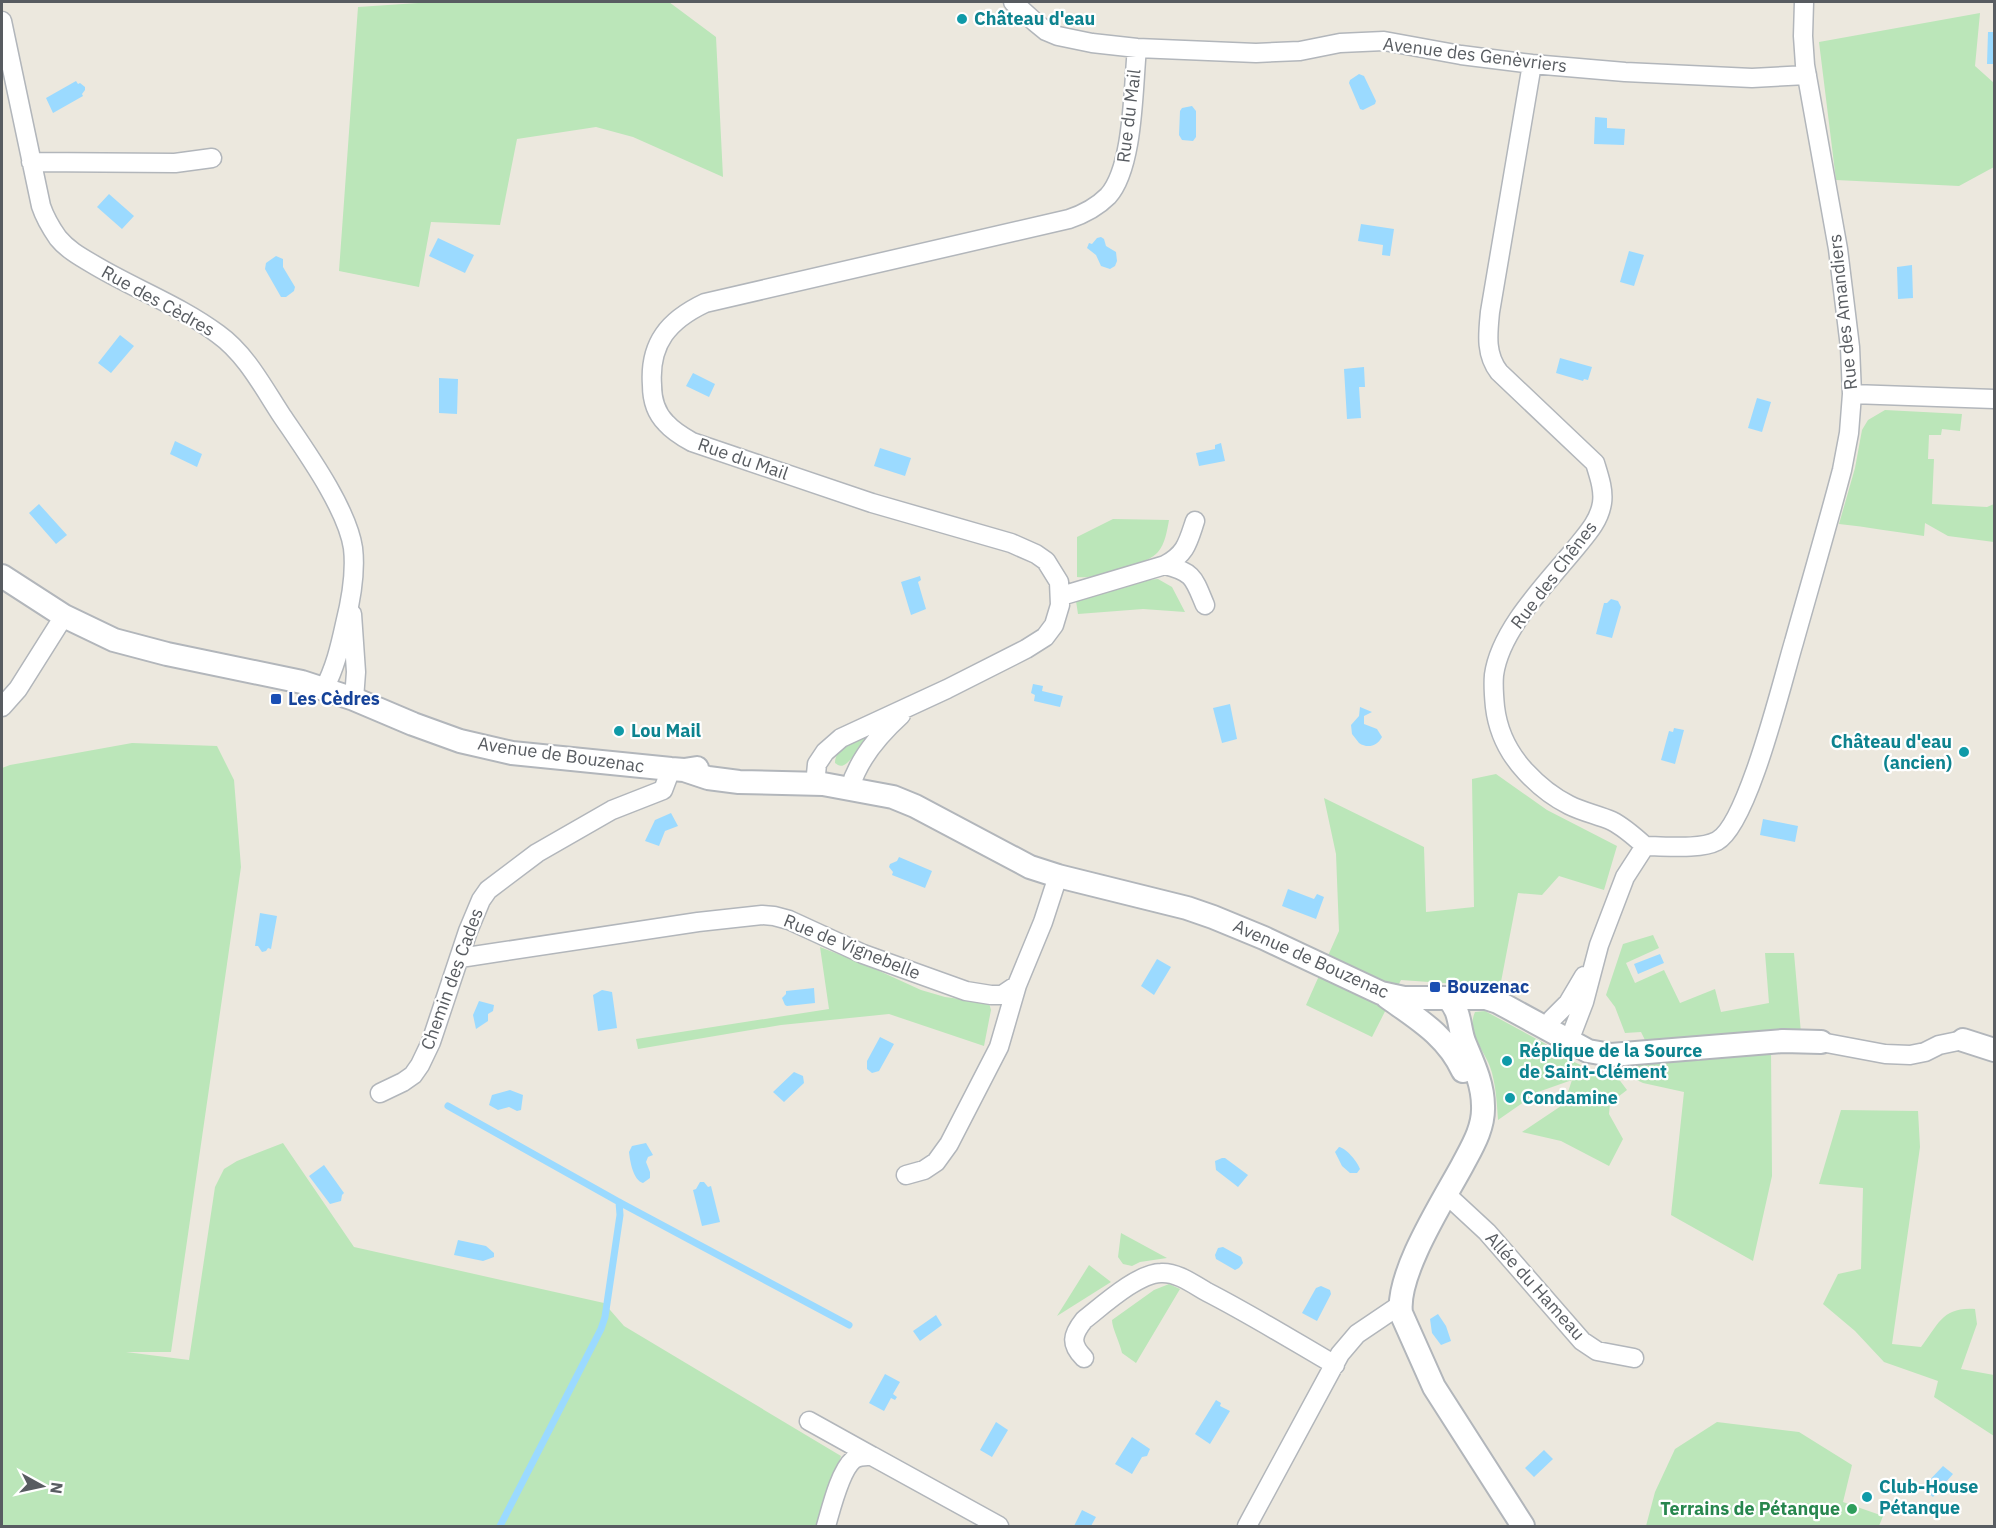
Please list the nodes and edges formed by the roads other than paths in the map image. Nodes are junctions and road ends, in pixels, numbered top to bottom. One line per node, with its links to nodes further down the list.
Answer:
1 (1013, 2): 4 (street, Avenue des Genèvriers)
2 (1803, 2): 6 (street, Rue des Amandiers)
3 (2, 21): 8 (street, Rue des Cèdres)
4 (1137, 48): 5 (street, Avenue des Genèvriers); 14 (street, Rue du Mail)
5 (1532, 64): 6 (street, Avenue des Genèvriers); 25 (street, Rue des Chênes)
6 (1806, 75): 9 (street, Rue des Amandiers)
7 (212, 158): 8 (street)
8 (30, 162): 15 (street, Rue des Cèdres)
9 (1852, 394): 10 (street); 25 (street, Rue des Amandiers)
10 (1995, 399)
11 (1195, 521): 12 (street)
12 (1165, 565): 14 (street); 16 (street)
13 (2, 576): 17 (street, Avenue de Bouzenac)
14 (1061, 596): 20 (street)
15 (350, 604): 18 (street, Rue des Cèdres); 19 (street, Rue des Cèdres)
16 (1205, 605)
17 (64, 616): 18 (street, Avenue de Bouzenac); 21 (street)
18 (324, 689): 19 (street, Avenue de Bouzenac)
19 (354, 699): 22 (street, Avenue de Bouzenac)
20 (911, 706): 23 (street); 24 (street)
21 (2, 707)
22 (677, 770): 23 (street, Avenue de Bouzenac); 28 (street, Chemin des Cades)
23 (816, 778): 24 (street, Avenue de Bouzenac)
24 (852, 781): 26 (street, Avenue de Bouzenac)
25 (1645, 846): 27 (street)
26 (1051, 873): 29 (street); 30 (street, Avenue de Bouzenac)
27 (1599, 945): 33 (street); 36 (street)
28 (460, 958): 29 (street, Rue de Vignebelle); 39 (street, Chemin des Cades)
29 (1017, 986): 40 (street)
30 (1381, 993): 31 (street, Avenue de Bouzenac); 34 (street)
31 (1444, 998): 32 (street, Avenue de Bouzenac); 34 (street)
32 (1474, 998): 33 (street, Avenue de Bouzenac); 34 (street)
33 (1547, 1028): 36 (street, Avenue de Bouzenac)
34 (1453, 1033): 41 (street)
35 (1964, 1040): 37 (street); 38 (street)
36 (1569, 1041): 37 (street, Avenue de Bouzenac)
37 (1821, 1042)
38 (1995, 1050)
39 (380, 1093)
40 (906, 1175)
41 (1447, 1195): 42 (street); 44 (street, Allée du Hameau)
42 (1400, 1305): 45 (street); 51 (street)
43 (1084, 1358): 45 (street)
44 (1634, 1358)
45 (1335, 1365): 50 (street)
46 (809, 1421): 47 (street)
47 (872, 1456): 48 (street); 49 (street)
48 (826, 1527)
49 (999, 1527)
50 (1247, 1527)
51 (1524, 1527)

